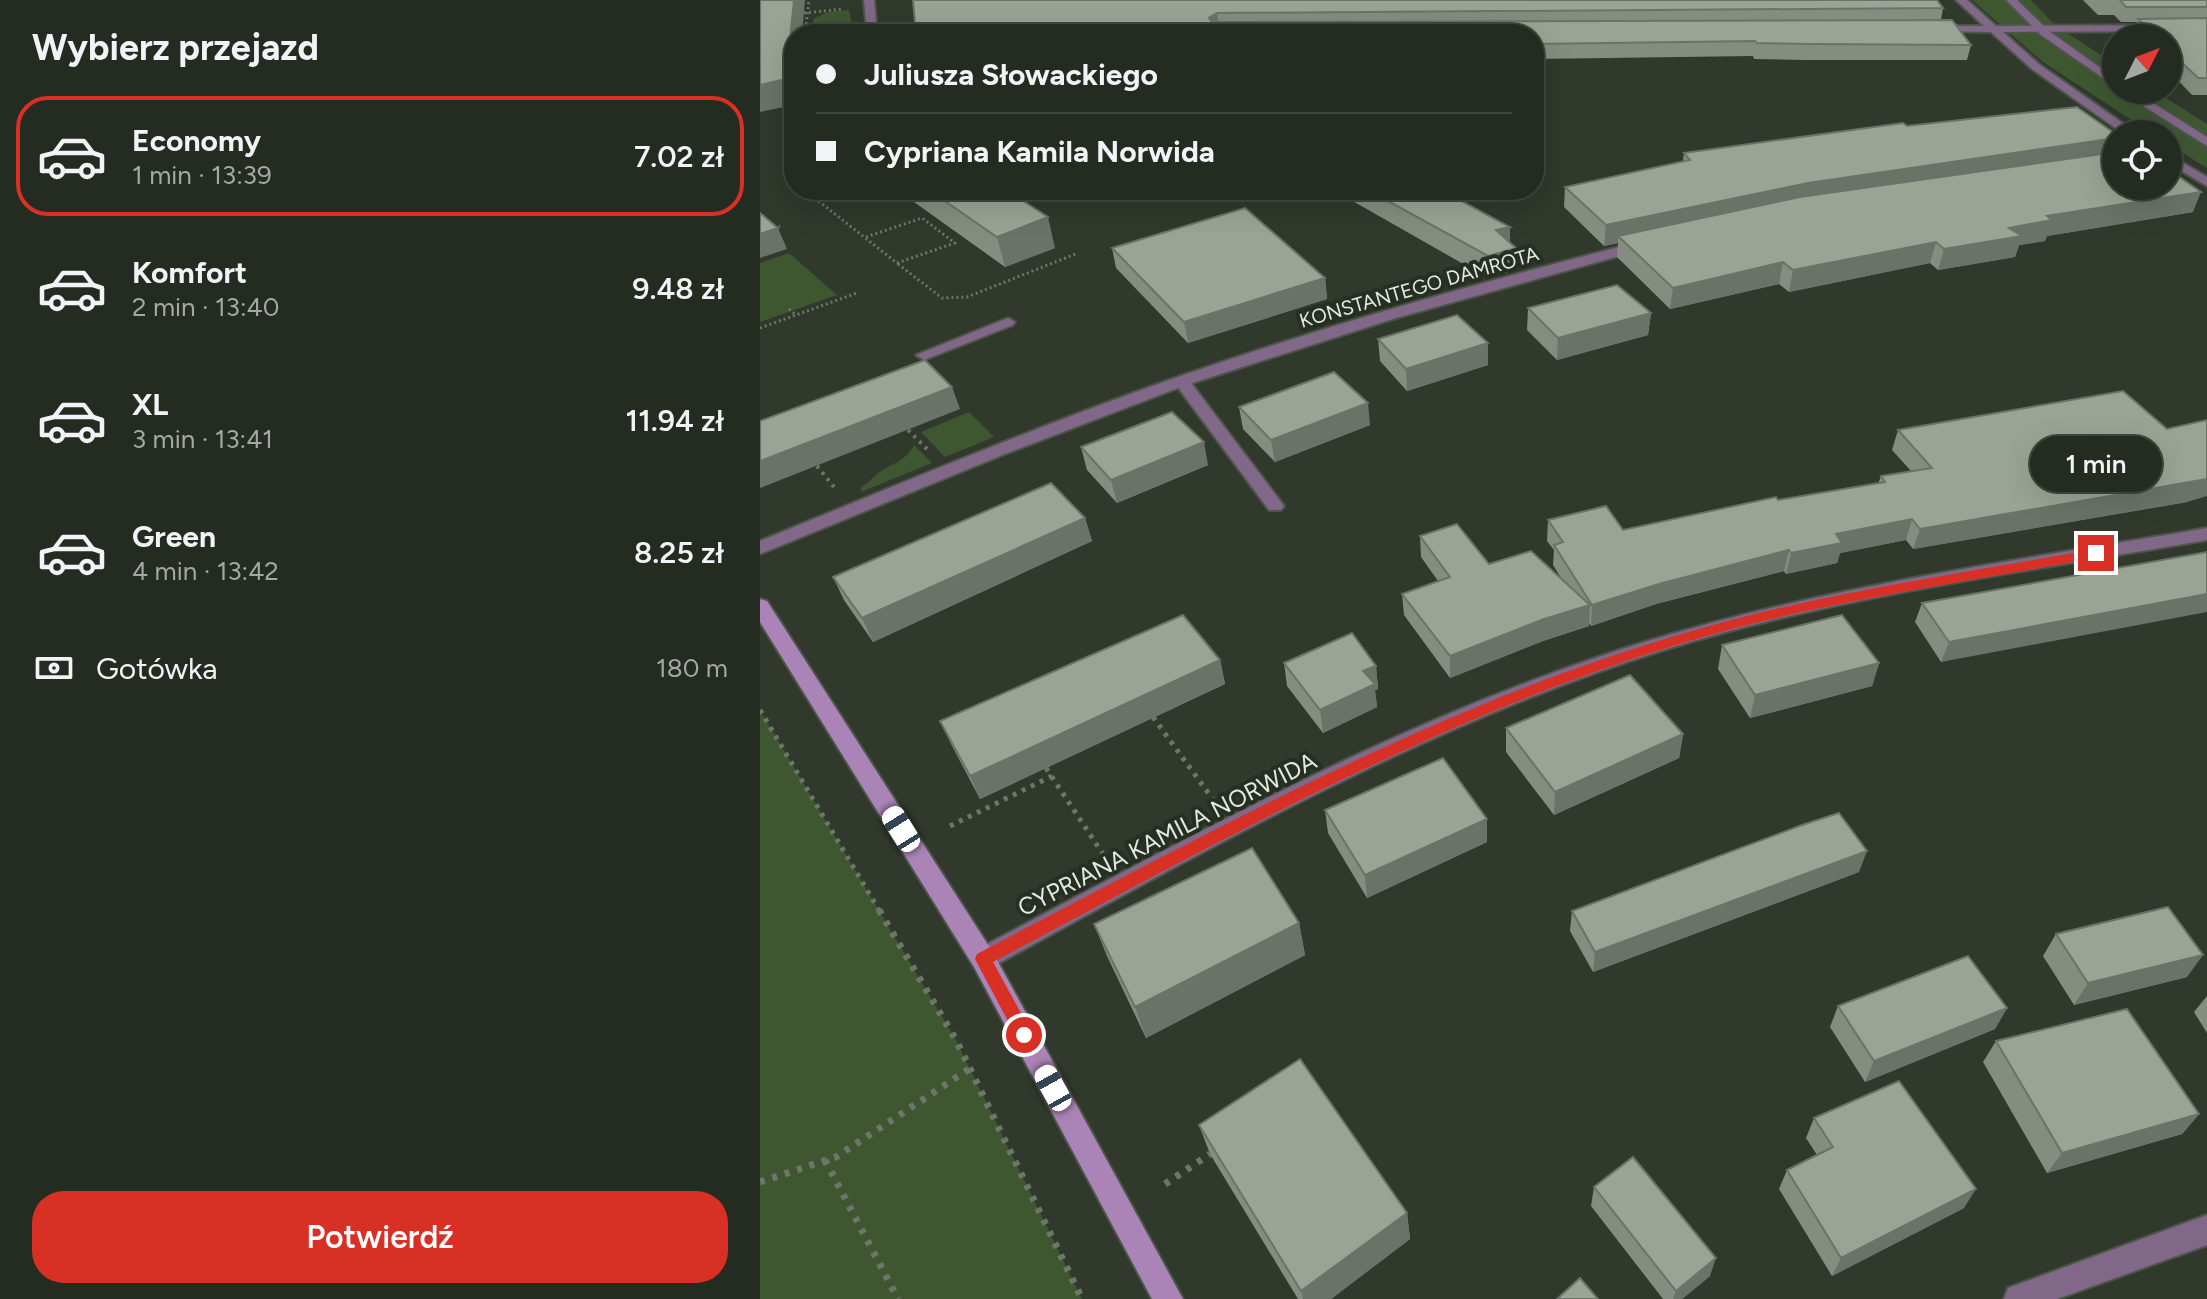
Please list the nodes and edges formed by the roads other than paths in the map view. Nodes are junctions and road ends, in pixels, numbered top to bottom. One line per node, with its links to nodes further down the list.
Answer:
1 (869, 0): 4 (street)
2 (1961, 0): 7 (street)
3 (2011, 0): 5 (street)
4 (871, 24)
5 (2038, 28): 6 (street); 7 (street); 9 (street)
6 (2207, 28)
7 (1991, 29): 8 (street); 11 (street)
8 (1920, 30)
9 (2102, 74)
10 (2146, 104): 12 (street)
11 (2112, 120)
12 (2207, 142)
13 (2182, 167): 14 (street)
14 (2207, 182)
15 (1655, 242): 18 (street, KONSTANTEGO DAMROTA)
16 (1008, 322): 17 (street)
17 (924, 355)
18 (1182, 382): 19 (street); 21 (street, KONSTANTEGO DAMROTA)
19 (1275, 506)
20 (2207, 534): 23 (street, CYPRIANA KAMILA NORWIDA)
21 (760, 548)
22 (760, 606): 23 (main road)
23 (983, 959): 25 (main road)
24 (2207, 1230): 26 (street)
25 (1168, 1299)
26 (2019, 1299)

